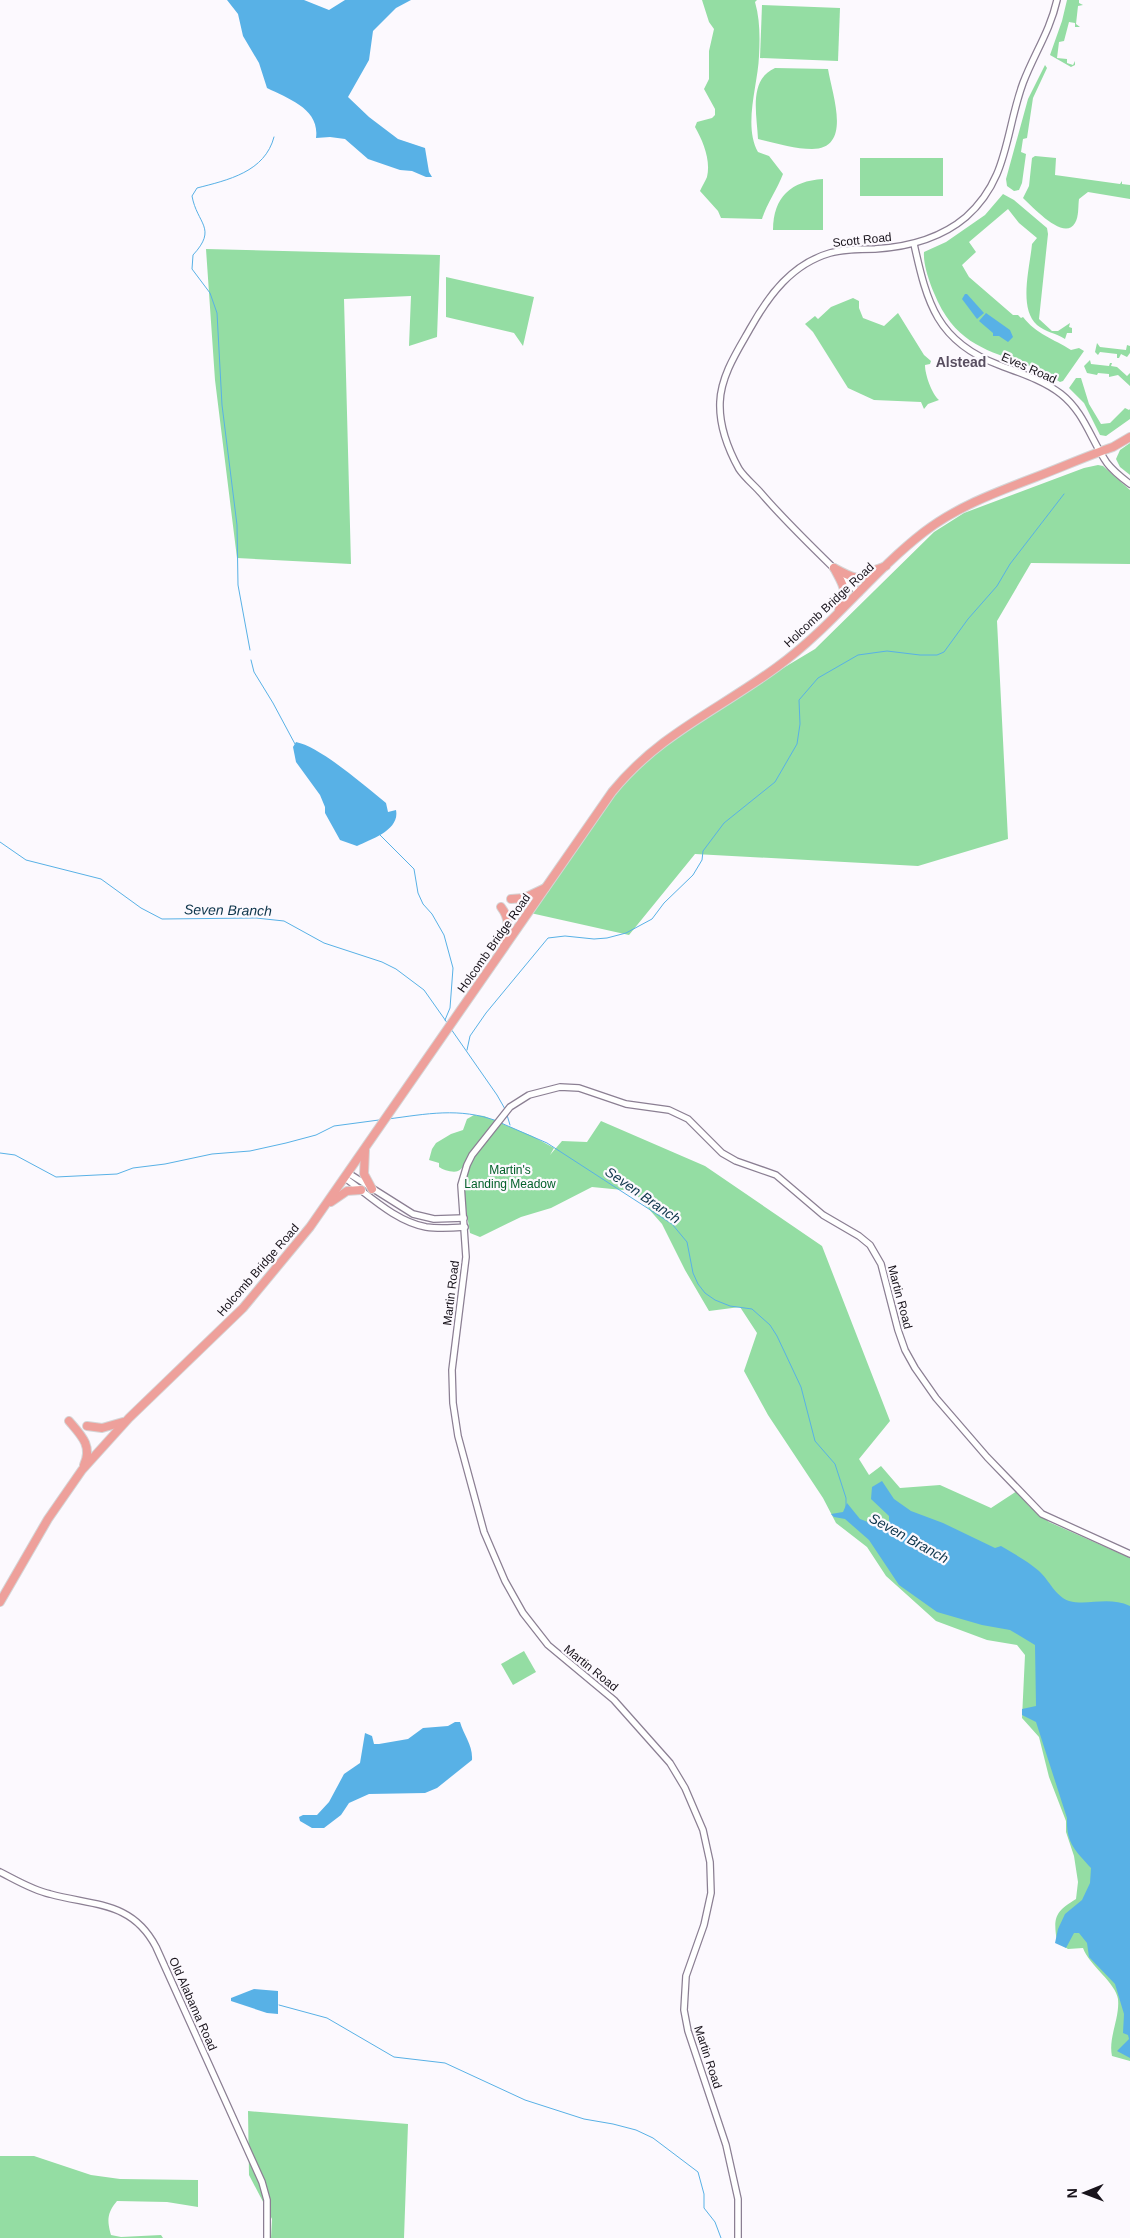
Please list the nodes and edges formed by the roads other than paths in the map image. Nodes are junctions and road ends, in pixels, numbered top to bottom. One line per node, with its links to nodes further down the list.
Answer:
1 (1057, 0): 2 (street, Scott Road)
2 (914, 244): 4 (street, Eves Road); 7 (street, Scott Road)
3 (1130, 436): 4 (main road, Holcomb Bridge Road)
4 (1100, 451): 5 (street, Eves Road); 6 (main road, Holcomb Bridge Road)
5 (1130, 484)
6 (887, 566): 7 (main road); 8 (main road, Holcomb Bridge Road)
7 (834, 568): 8 (street, Scott Road); 9 (main road)
8 (859, 593): 9 (main road, Holcomb Bridge Road)
9 (836, 616): 10 (main road, Holcomb Bridge Road)
10 (547, 887): 11 (main road); 13 (main road, Holcomb Bridge Road)
11 (511, 899)
12 (501, 907): 13 (main road)
13 (501, 954): 14 (main road, Holcomb Bridge Road)
14 (365, 1150): 15 (main road, Holcomb Bridge Road); 16 (main road)
15 (347, 1176): 16 (street); 17 (street); 18 (main road, Holcomb Bridge Road)
16 (372, 1189): 19 (street)
17 (361, 1190): 18 (main road); 20 (street)
18 (326, 1206): 21 (main road, Holcomb Bridge Road)
19 (464, 1218): 20 (street, Martin Road); 25 (street, Martin Road)
20 (465, 1227): 29 (street, Martin Road)
21 (129, 1418): 23 (main road); 24 (main road, Holcomb Bridge Road)
22 (69, 1421): 24 (main road)
23 (87, 1426)
24 (82, 1470): 26 (main road, Holcomb Bridge Road)
25 (1130, 1554)
26 (0, 1602)
27 (0, 1872): 28 (street, Old Alabama Road)
28 (267, 2238)
29 (738, 2238)

